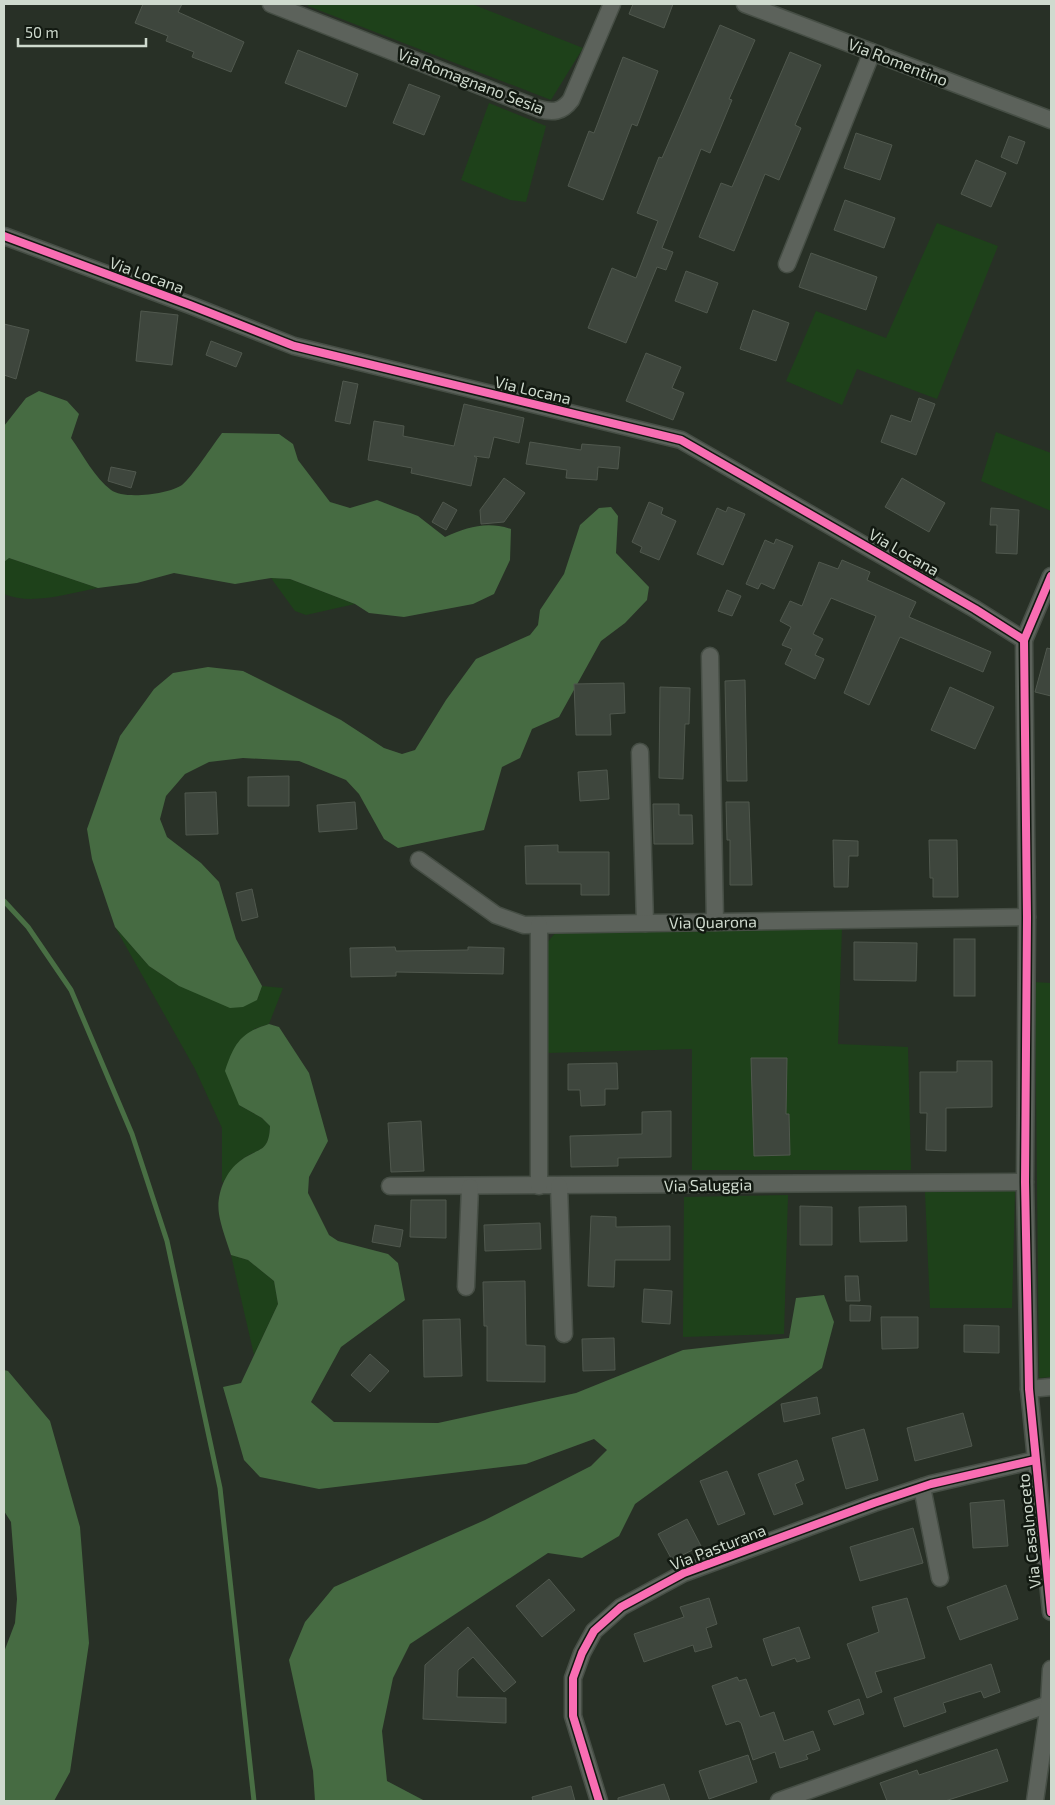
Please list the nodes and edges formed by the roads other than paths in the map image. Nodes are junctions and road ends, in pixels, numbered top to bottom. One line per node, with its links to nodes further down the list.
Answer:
1 (271, 4): 2 (street, Via Romagnano Sesia)
2 (612, 4)
3 (745, 4): 4 (street, Via Romentino)
4 (872, 52): 5 (street, Via Romentino); 7 (street)
5 (1051, 120)
6 (4, 236): 10 (street, Via Locana)
7 (787, 264)
8 (1051, 576): 9 (street)
9 (1048, 592): 10 (street)
10 (1024, 640): 14 (street, Via Casalnoceto)
11 (710, 656): 15 (street)
12 (640, 752): 16 (street)
13 (419, 860): 17 (street, Via Quarona)
14 (1027, 917): 15 (street, Via Quarona); 18 (street, Via Casalnoceto)
15 (715, 922): 16 (street, Via Quarona)
16 (645, 924): 17 (street, Via Quarona)
17 (539, 925): 20 (street)
18 (1025, 1182): 21 (street, Via Saluggia); 26 (street, Via Casalnoceto)
19 (390, 1186): 22 (street, Via Saluggia)
20 (539, 1186): 21 (street, Via Saluggia); 22 (street, Via Saluggia)
21 (559, 1186): 24 (street)
22 (470, 1187): 23 (street)
23 (466, 1287)
24 (564, 1334)
25 (1051, 1387): 26 (street)
26 (1029, 1389): 27 (street, Via Casalnoceto)
27 (1035, 1460): 28 (street, Via Pasturana); 29 (street, Via Casalnoceto)
28 (922, 1487): 30 (street); 34 (street, Via Pasturana)
29 (1045, 1495): 31 (street, Via Casalnoceto)
30 (940, 1578)
31 (1051, 1612)
32 (1051, 1669): 33 (street)
33 (1049, 1704): 35 (street); 36 (street)
34 (599, 1801)
35 (779, 1801)
36 (1035, 1801)

